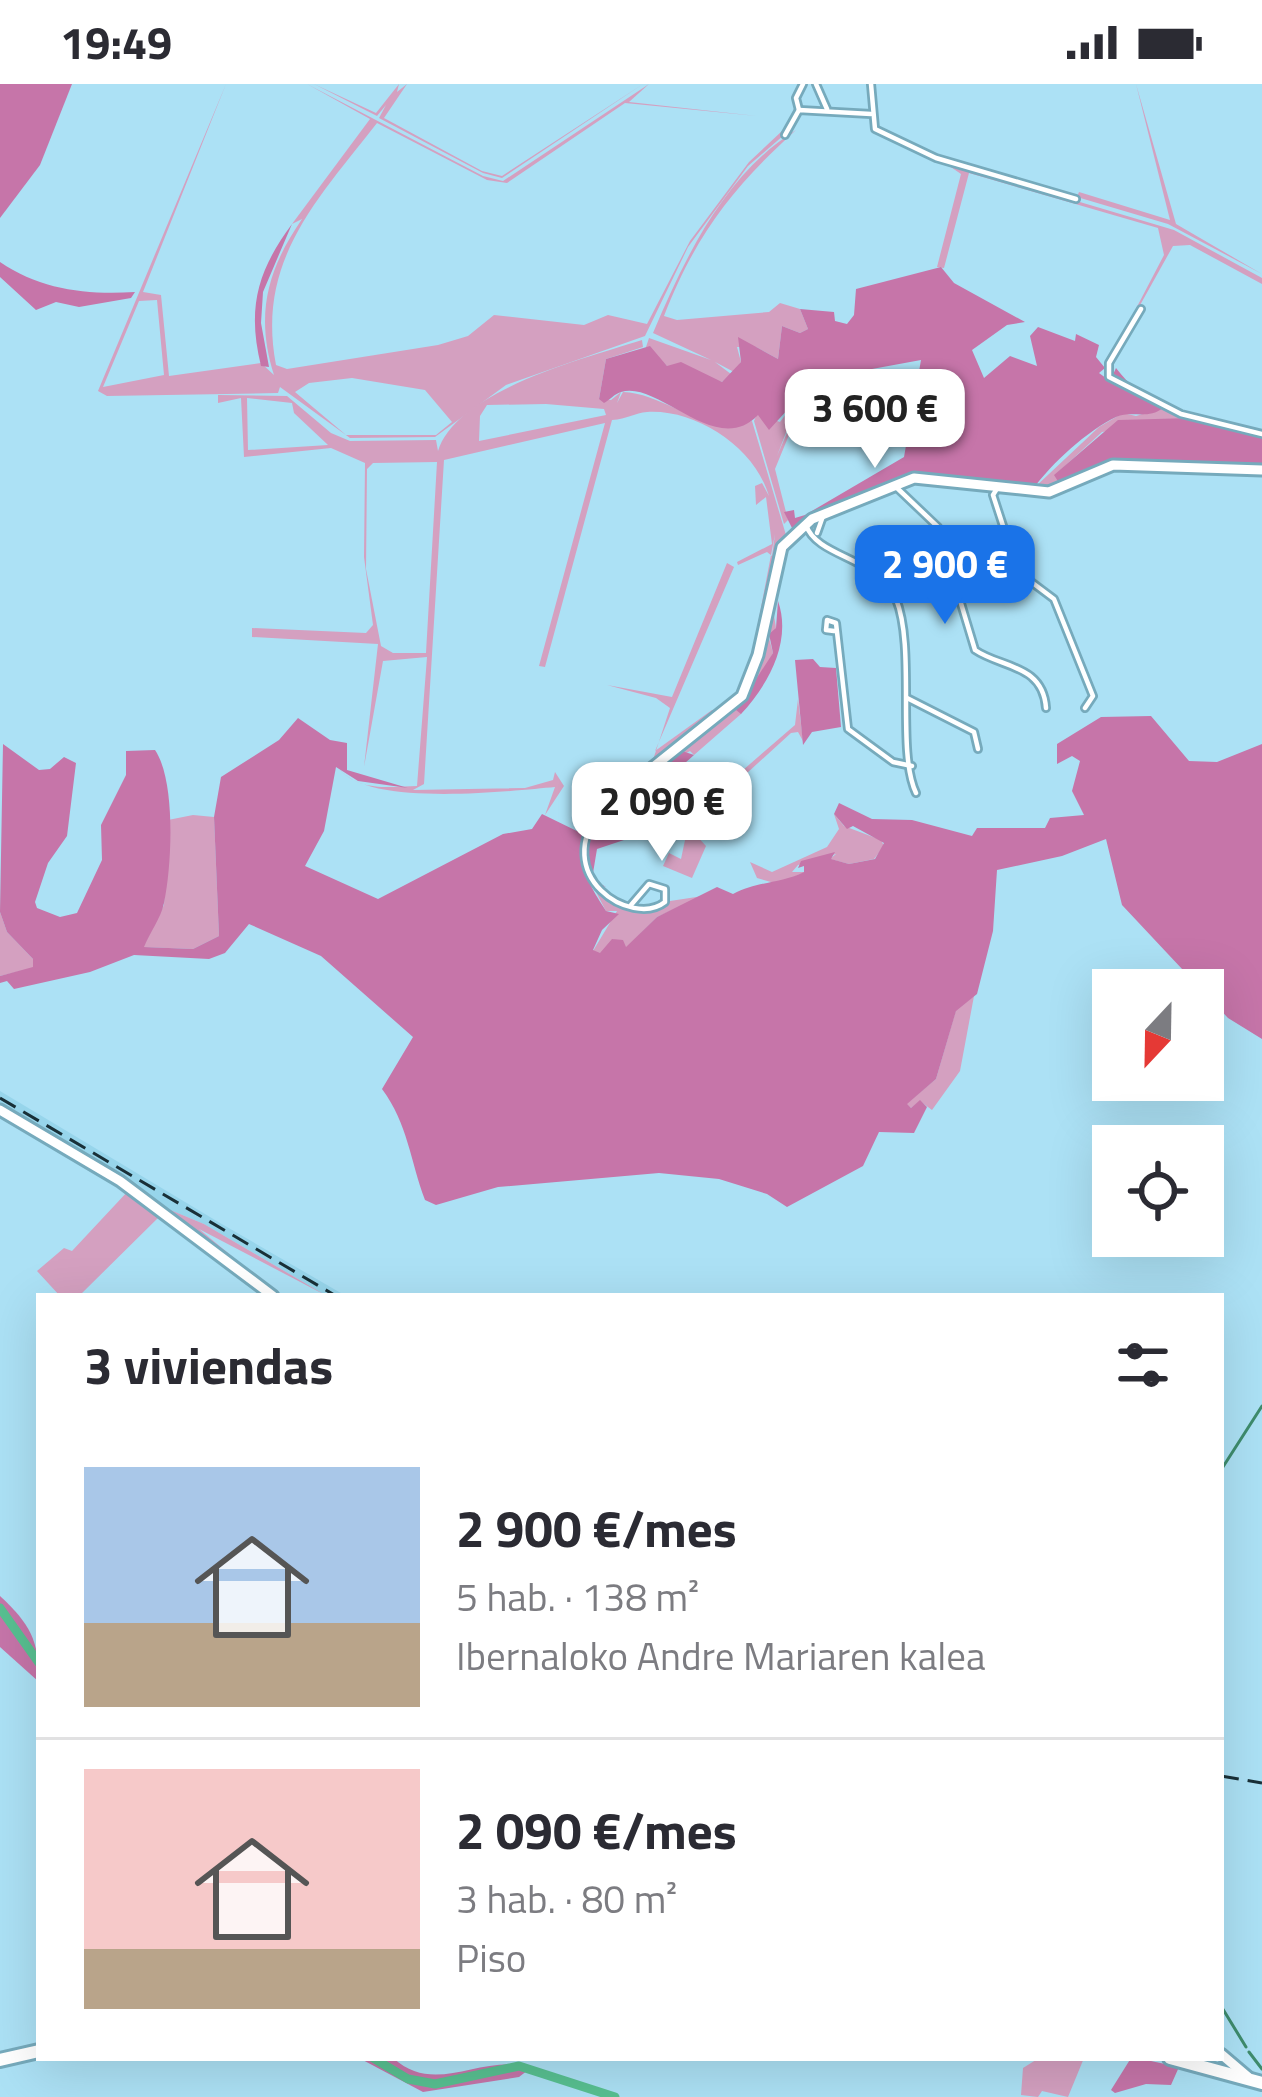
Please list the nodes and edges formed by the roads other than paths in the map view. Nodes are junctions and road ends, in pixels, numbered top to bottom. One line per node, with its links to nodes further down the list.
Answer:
1 (803, 84): 5 (street)
2 (816, 84): 4 (street)
3 (871, 84): 6 (street)
4 (827, 109): 5 (street); 6 (street)
5 (799, 110): 7 (street)
6 (871, 113): 8 (street)
7 (785, 135)
8 (1076, 199)
9 (1141, 309): 10 (street)
10 (1262, 434)
11 (1262, 470): 13 (street)
12 (904, 493): 13 (street); 14 (street); 20 (street)
13 (1000, 494): 21 (street)
14 (827, 513): 15 (street); 16 (street)
15 (807, 522): 16 (street); 17 (street)
16 (815, 536): 17 (street); 19 (street)
17 (784, 542): 24 (street)
18 (834, 631): 23 (street)
19 (907, 698): 22 (street); 23 (street)
20 (1046, 708)
21 (1085, 708)
22 (978, 749)
23 (912, 766): 25 (street)
24 (647, 772): 26 (street)
25 (916, 793)
26 (632, 904): 26 (street)
27 (0, 1110): 28 (street)
28 (269, 1293)
29 (36, 2052): 31 (main road)
30 (1224, 2056): 33 (street)
31 (0, 2060)
32 (1200, 2061): 33 (main road)
33 (1255, 2080)

